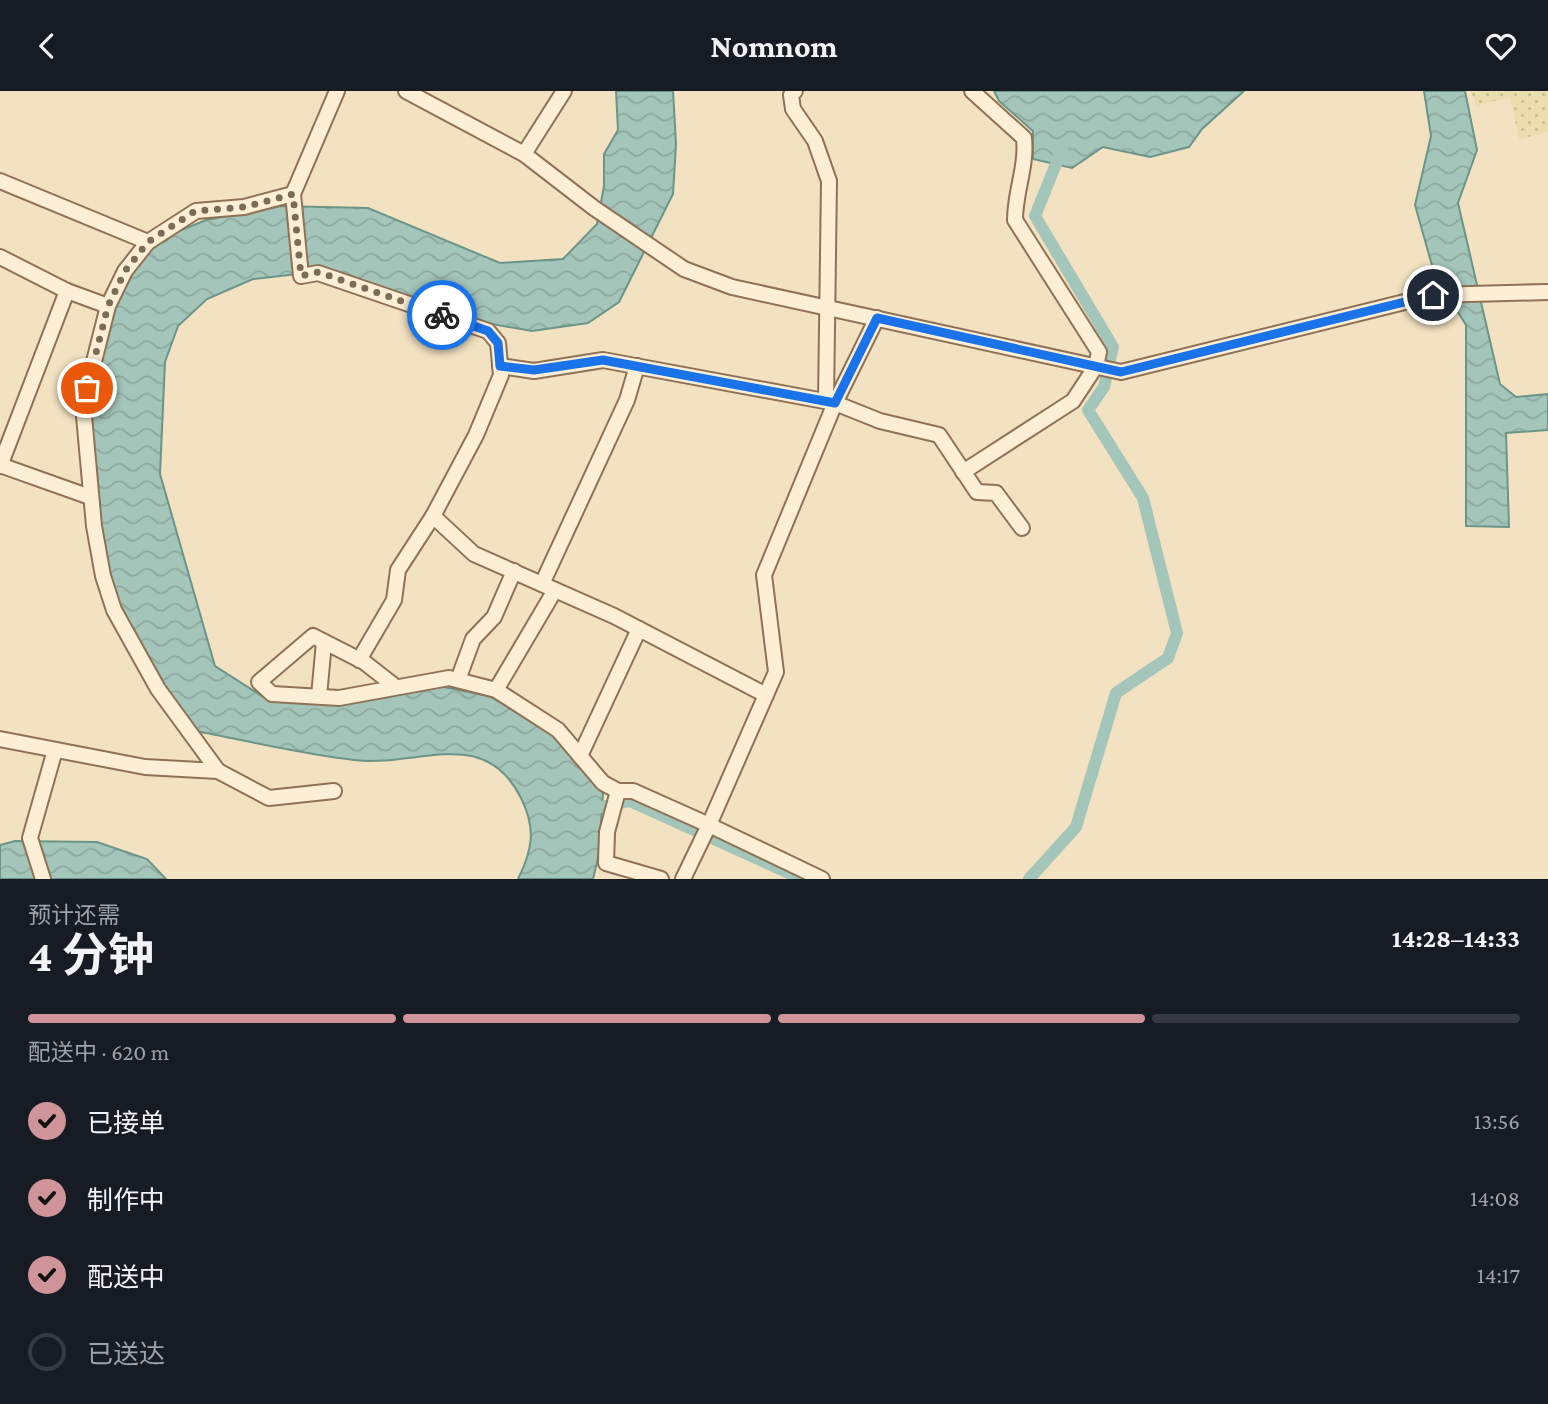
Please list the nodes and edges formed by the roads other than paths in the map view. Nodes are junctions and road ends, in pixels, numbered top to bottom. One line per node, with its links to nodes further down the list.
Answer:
1 (337, 91): 8 (street)
2 (406, 91): 6 (street)
3 (564, 91): 6 (street)
4 (795, 91): 14 (street)
5 (972, 91): 18 (street)
6 (524, 154): 14 (street)
7 (0, 181): 9 (street)
8 (293, 199): 9 (street); 16 (street)
9 (148, 242): 13 (street)
10 (0, 257): 11 (street)
11 (67, 291): 13 (street); 20 (street)
12 (1548, 292): 18 (street)
13 (108, 306): 22 (street)
14 (825, 307): 15 (street); 19 (street)
15 (877, 318): 18 (street); 19 (street)
16 (500, 366): 17 (street); 23 (street)
17 (637, 366): 19 (street); 26 (street)
18 (1096, 366): 21 (street)
19 (830, 402): 21 (street); 33 (street)
20 (0, 465): 22 (street)
21 (963, 472): 24 (street)
22 (90, 497): 38 (street)
23 (433, 516): 25 (street); 29 (street)
24 (1023, 528)
25 (514, 571): 26 (street); 30 (street)
26 (548, 587): 27 (street); 32 (street)
27 (639, 629): 33 (street); 37 (street)
28 (324, 642): 29 (street); 34 (street); 34 (street)
29 (359, 660): 31 (street)
30 (458, 680): 31 (street); 32 (street)
31 (396, 687): 34 (street)
32 (496, 690): 37 (street)
33 (766, 695): 41 (street)
34 (319, 696)
35 (0, 739): 36 (street)
36 (55, 750): 38 (street); 43 (street)
37 (580, 756): 40 (street)
38 (218, 771): 39 (street)
39 (334, 791)
40 (618, 791): 41 (street); 42 (street)
41 (709, 825): 46 (street); 47 (street)
42 (606, 863): 44 (street); 45 (street)
43 (43, 879)
44 (604, 879)
45 (661, 879)
46 (683, 879)
47 (822, 879)

